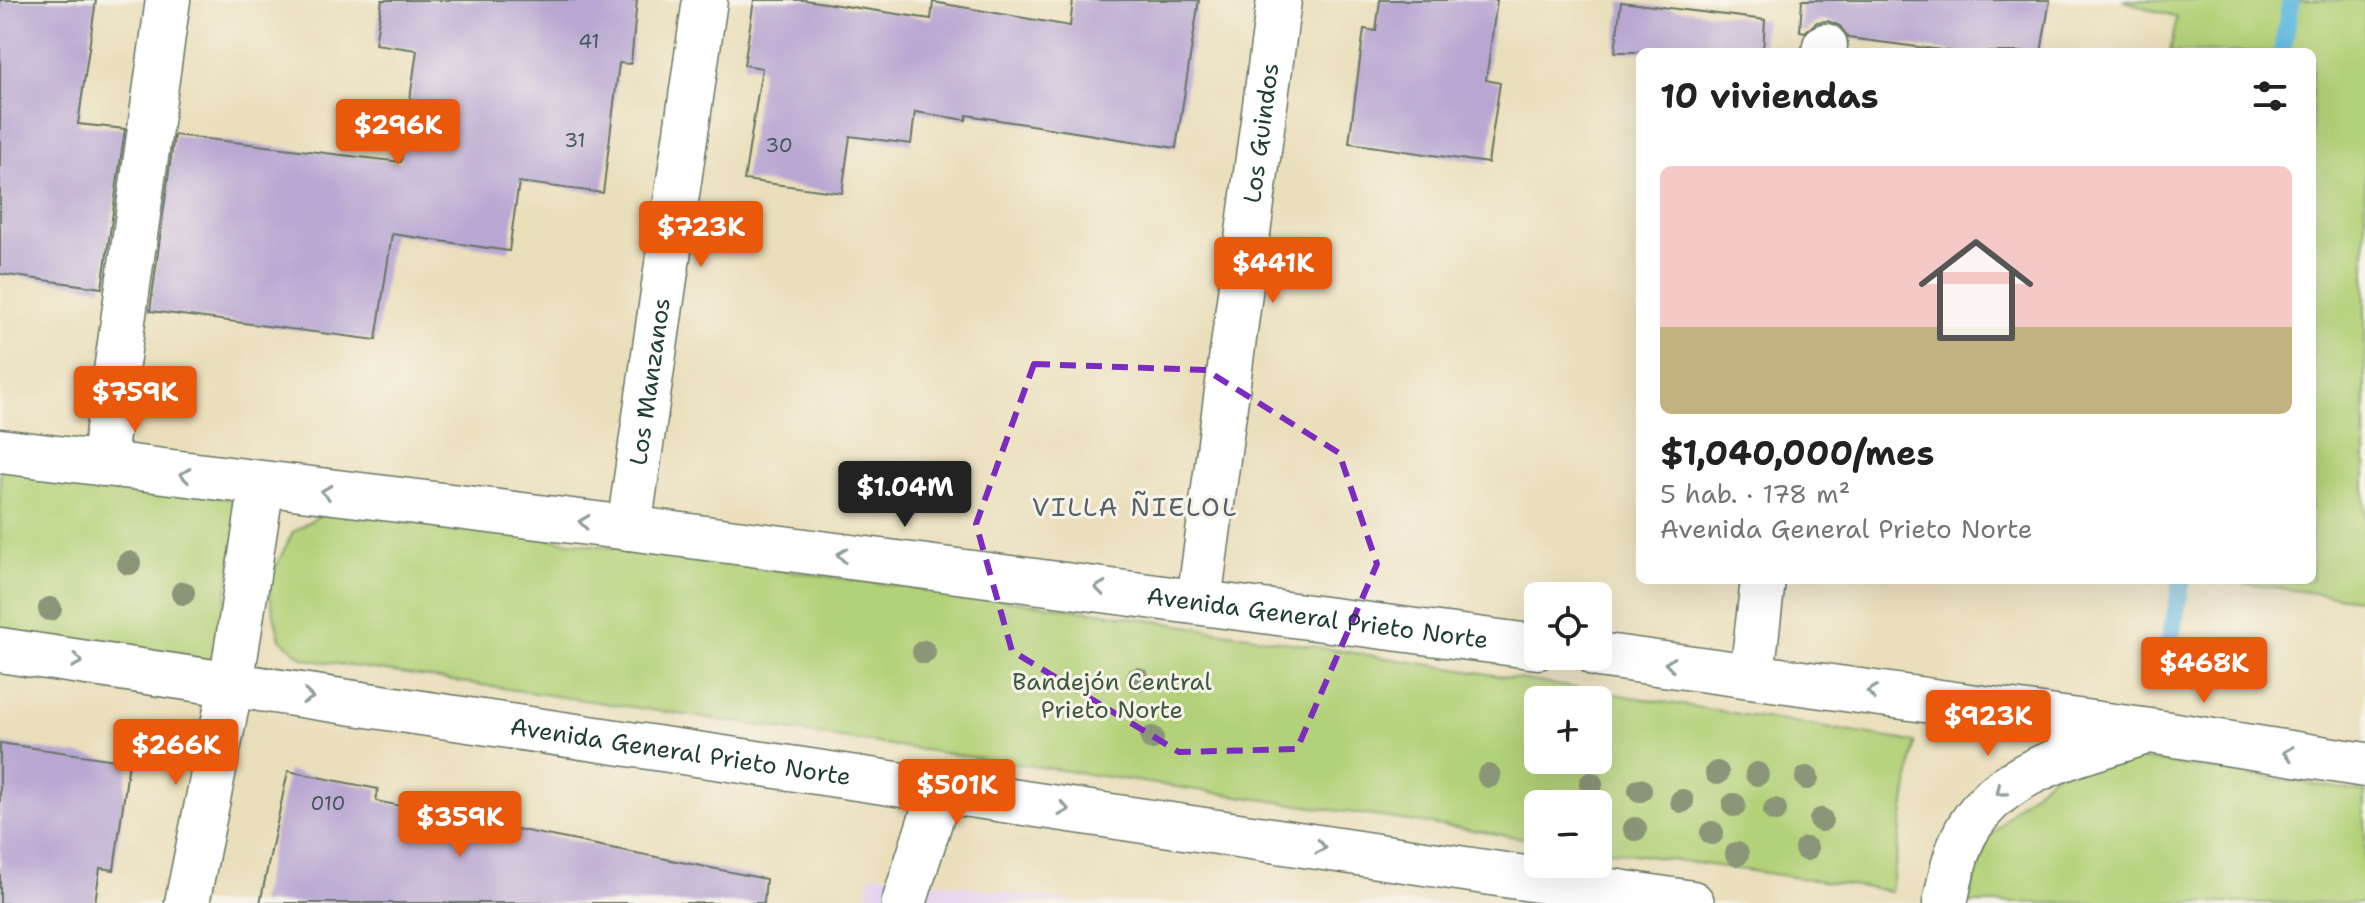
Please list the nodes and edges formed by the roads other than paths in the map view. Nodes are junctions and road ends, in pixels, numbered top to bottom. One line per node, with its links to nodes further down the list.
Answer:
1 (168, 0): 5 (street)
2 (705, 0): 7 (street, Los Manzanos)
3 (1279, 0): 9 (street, Los Guindos)
4 (0, 451): 5 (street, Avenida General Prieto Norte)
5 (103, 464): 6 (street, Avenida General Prieto Norte, one-way to 5)
6 (262, 484): 7 (street, Avenida General Prieto Norte, one-way to 6); 14 (street)
7 (629, 528): 9 (street, Avenida General Prieto Norte, one-way to 7)
8 (1763, 584): 13 (street)
9 (1199, 601): 10 (street, Avenida General Prieto Norte)
10 (1524, 645)
11 (0, 650): 14 (street, Avenida General Prieto Norte, one-way to 14)
12 (1612, 657): 13 (street, one-way to 12)
13 (1752, 675): 15 (street, one-way to 13)
14 (231, 685): 17 (street, Avenida General Prieto Norte, one-way to 17); 18 (street)
15 (2150, 731): 16 (street, one-way to 15); 21 (street, one-way to 21)
16 (2365, 765)
17 (940, 790): 19 (street); 20 (street, Avenida General Prieto Norte, one-way to 20)
18 (187, 903)
19 (904, 903)
20 (1692, 903)
21 (1945, 903)

